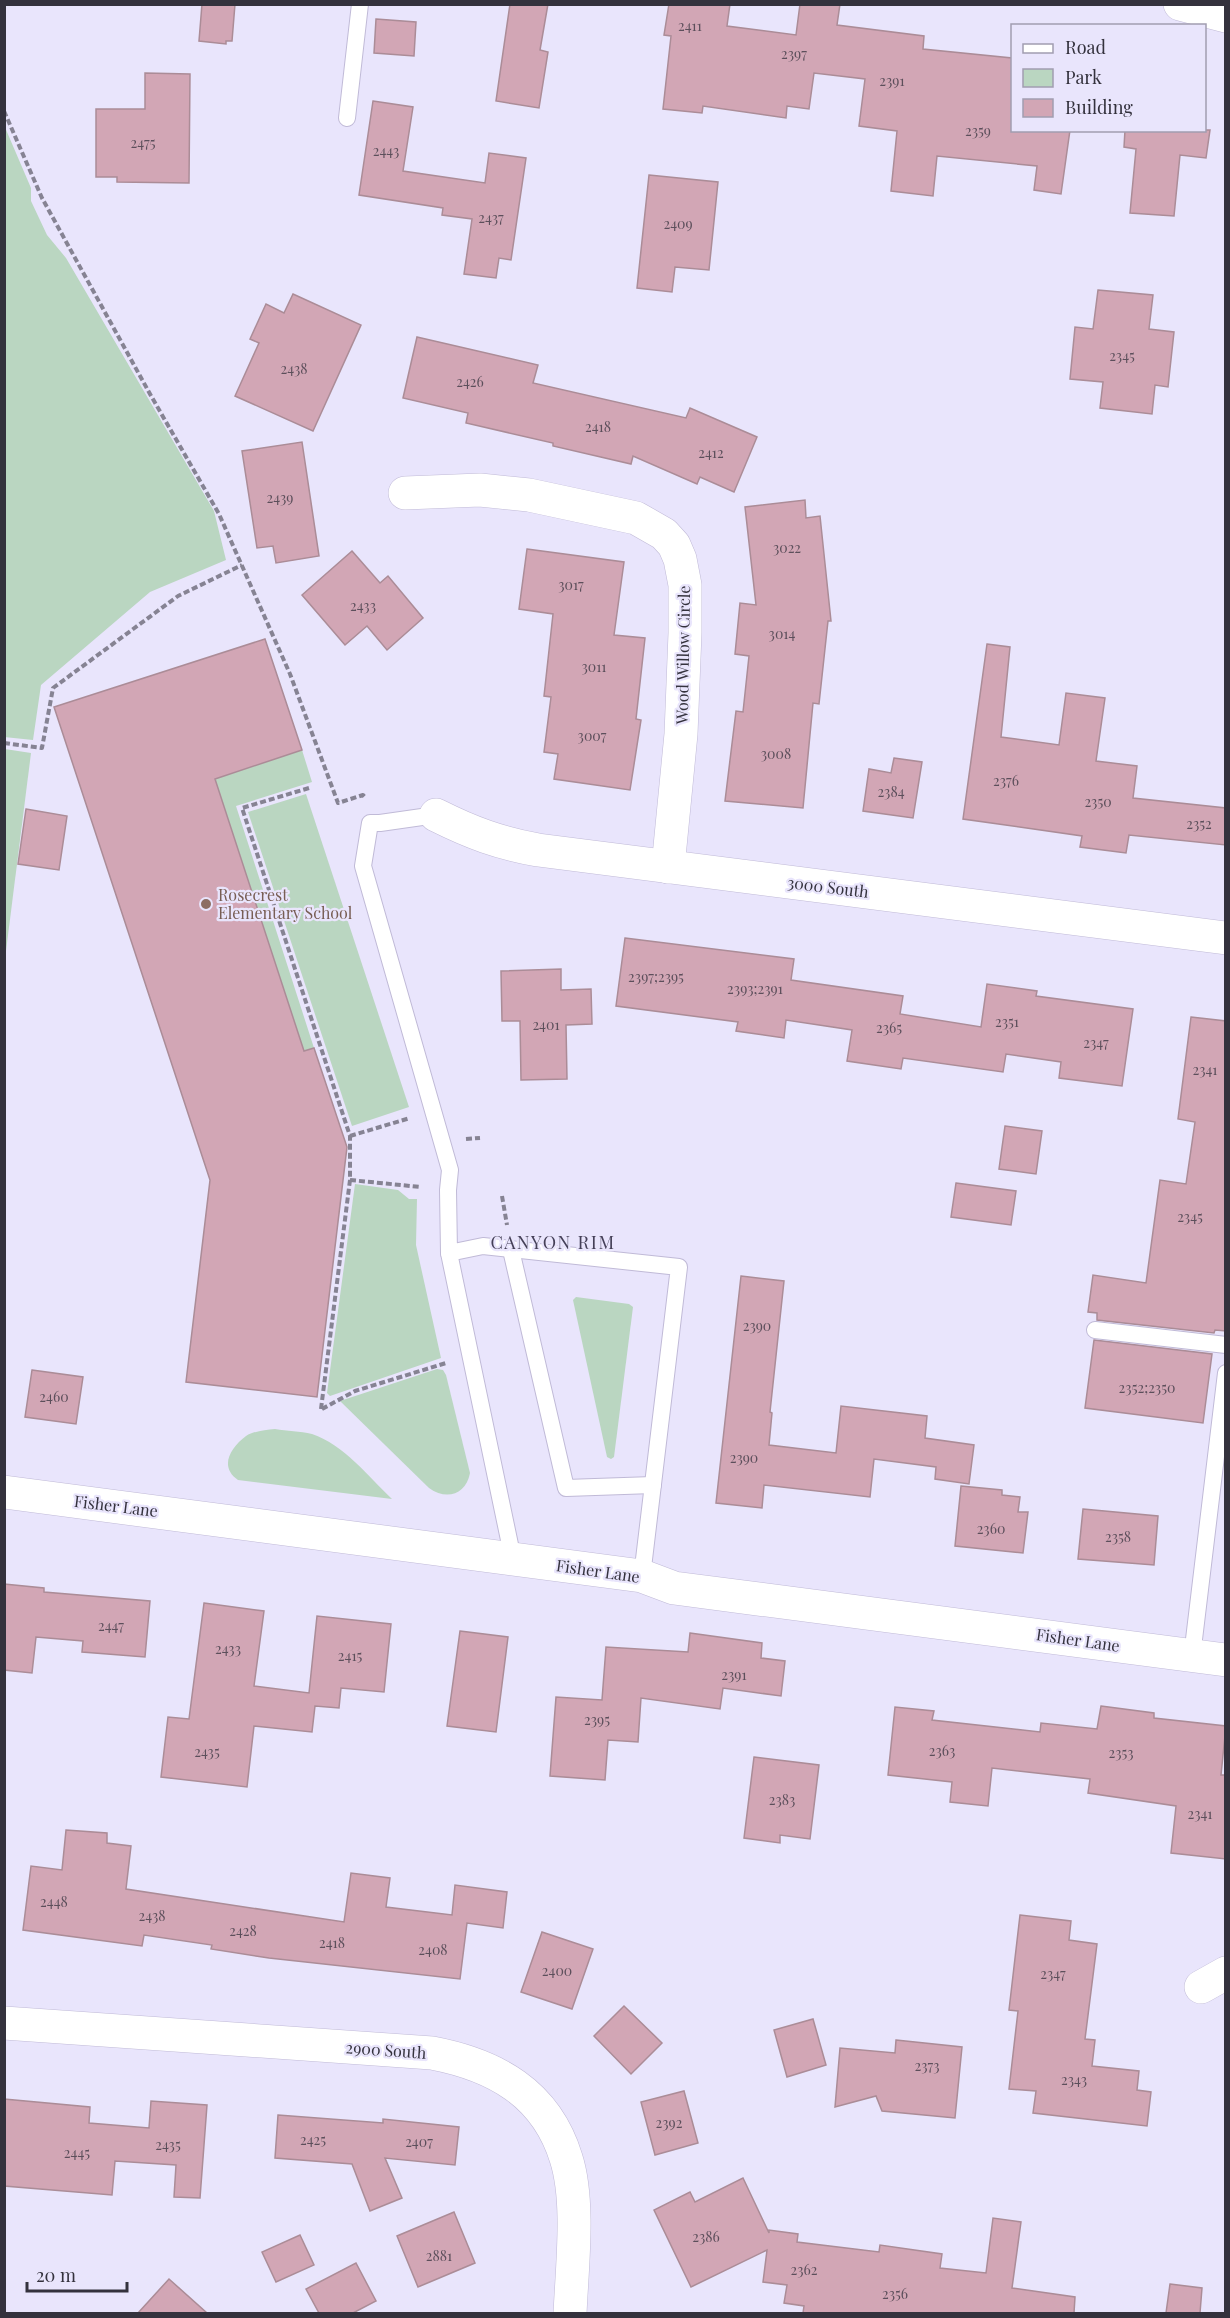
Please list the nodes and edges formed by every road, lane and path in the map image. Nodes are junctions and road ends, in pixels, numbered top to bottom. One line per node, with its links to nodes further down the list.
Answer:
1 (360, 4): 5 (lane)
2 (1180, 4): 3 (street)
3 (1226, 16)
4 (4, 111): 7 (path)
5 (347, 118)
6 (405, 493): 12 (street, Wood Willow Circle)
7 (242, 566): 8 (path); 10 (path)
8 (4, 743)
9 (309, 788): 15 (path)
10 (371, 802)
11 (436, 815): 12 (street, 3000 South); 19 (lane)
12 (668, 867): 13 (street, 3000 South)
13 (1226, 938)
14 (417, 1116): 15 (path)
15 (350, 1136): 16 (path)
16 (350, 1180): 17 (path); 22 (path)
17 (421, 1187)
18 (511, 1250): 19 (lane); 24 (lane); 24 (lane)
19 (449, 1253): 26 (lane)
20 (1095, 1330): 21 (lane)
21 (1226, 1346)
22 (449, 1362)
23 (1226, 1373): 28 (lane)
24 (653, 1485): 27 (lane)
25 (4, 1492): 26 (street, Fisher Lane)
26 (513, 1558): 27 (street, Fisher Lane)
27 (642, 1576): 28 (street, Fisher Lane)
28 (1192, 1656): 29 (street, Fisher Lane)
29 (1226, 1660)
30 (4, 2023): 31 (street, 2900 South)
31 (570, 2313)

